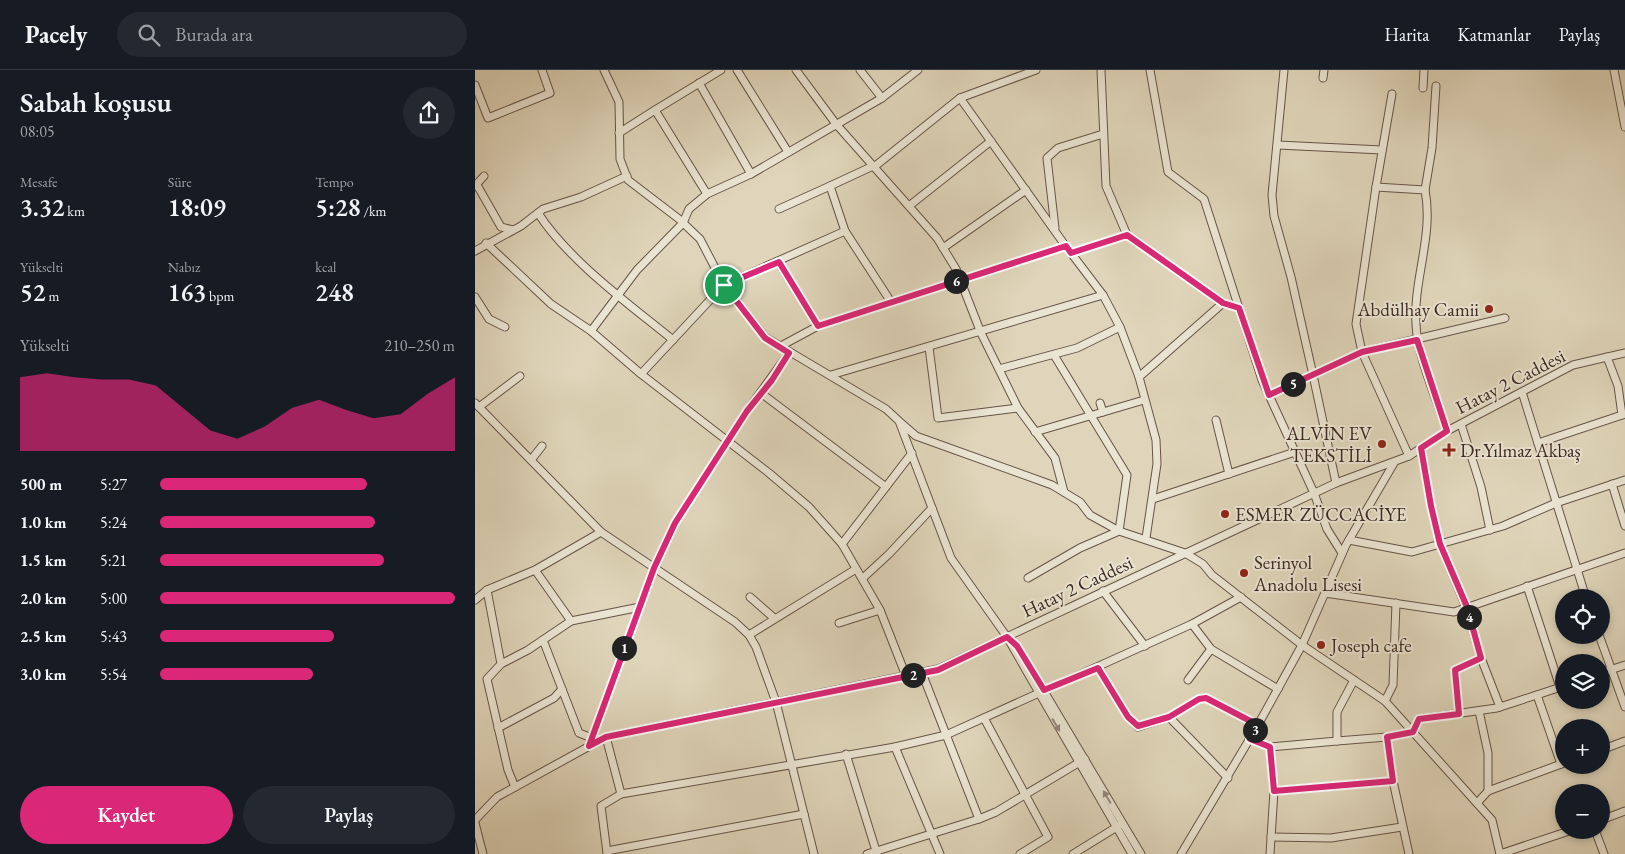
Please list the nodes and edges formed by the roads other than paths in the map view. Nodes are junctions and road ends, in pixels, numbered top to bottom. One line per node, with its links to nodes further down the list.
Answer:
1 (542, 70): 15 (street)
2 (604, 70): 24 (street)
3 (721, 70): 14 (street)
4 (737, 70): 29 (street)
5 (796, 70): 22 (street)
6 (860, 70): 19 (street)
7 (918, 70): 19 (street)
8 (1036, 70): 20 (street)
9 (1101, 70): 25 (street)
10 (1150, 70): 61 (street)
11 (1284, 70): 27 (street)
12 (1424, 70): 17 (street)
13 (1614, 70): 23 (street)
14 (699, 83): 21 (street); 31 (street)
15 (475, 84)
16 (1436, 86): 38 (street)
17 (1423, 88)
18 (1392, 94): 28 (street)
19 (882, 98): 22 (street)
20 (960, 98): 26 (street); 30 (street)
21 (655, 110): 24 (street); 39 (street)
22 (836, 124): 29 (street); 30 (street)
23 (1625, 127)
24 (619, 133): 33 (street)
25 (1103, 134): 45 (street); 47 (street)
26 (991, 141): 37 (street); 40 (street)
27 (1278, 145): 28 (street); 80 (street)
28 (1382, 150): 36 (street)
29 (788, 152): 31 (street)
30 (874, 166): 35 (street); 40 (street)
31 (751, 174): 39 (street)
32 (483, 176): 34 (street)
33 (627, 176): 42 (street); 43 (street)
34 (476, 185): 44 (street)
35 (830, 186): 41 (street); 46 (street)
36 (1376, 187): 38 (street); 72 (street)
37 (1026, 190): 45 (street); 50 (street)
38 (1425, 190): 69 (street)
39 (707, 194): 43 (street)
40 (909, 206): 50 (street)
41 (779, 209)
42 (538, 213): 44 (street); 56 (street)
43 (683, 223): 55 (street); 56 (street)
44 (513, 230): 48 (street)
45 (1055, 230): 49 (street)
46 (845, 231): 53 (street); 59 (street)
47 (1127, 235): 52 (street); 60 (street)
48 (486, 243): 51 (street); 66 (street)
49 (1066, 246): 52 (street); 54 (street)
50 (943, 248): 54 (street)
51 (475, 250)
52 (1071, 253): 57 (street)
53 (779, 262): 55 (street); 63 (street)
54 (960, 280): 59 (street); 67 (street)
55 (724, 285): 68 (street); 70 (street)
56 (617, 294): 66 (street); 68 (street)
57 (1103, 296): 65 (street); 67 (street)
58 (475, 297): 64 (street)
59 (891, 302): 63 (street)
60 (1223, 303): 61 (street); 82 (street)
61 (1239, 308): 85 (street)
62 (1505, 318): 69 (street)
63 (818, 326): 70 (street)
64 (505, 327)
65 (1120, 327): 75 (street); 82 (street)
66 (591, 331): 78 (street)
67 (981, 333): 71 (street); 77 (street)
68 (673, 340): 78 (street)
69 (1417, 340): 72 (street); 96 (street)
70 (779, 347): 73 (street)
71 (929, 347): 79 (street); 89 (street)
72 (1362, 352): 80 (street); 104 (street)
73 (789, 353): 79 (street); 84 (street)
74 (1625, 353): 76 (street, Hatay 2 Caddesi)
75 (1054, 354): 77 (street); 91 (street)
76 (1607, 357): 83 (street, Hatay 2 Caddesi); 92 (street)
77 (999, 370): 89 (street)
78 (641, 374): 98 (street)
79 (831, 375): 94 (street)
80 (1313, 375): 85 (street); 109 (street)
81 (520, 376): 88 (street)
82 (1139, 377): 86 (street)
83 (1522, 392): 95 (street, Hatay 2 Caddesi); 99 (street)
84 (761, 394): 98 (street); 111 (street)
85 (1269, 395): 102 (street)
86 (1144, 400): 90 (street); 114 (street)
87 (1100, 403): 90 (street)
88 (477, 405): 105 (street)
89 (1018, 408): 97 (street)
90 (1103, 412): 91 (street)
91 (1091, 415): 97 (street); 119 (street)
92 (1623, 415): 99 (street)
93 (1216, 420): 107 (street)
94 (899, 422): 103 (street); 112 (street)
95 (1461, 424): 96 (street, Hatay 2 Caddesi); 118 (street)
96 (1447, 431): 101 (street, Hatay 2 Caddesi)
97 (1035, 432): 112 (street)
98 (728, 441): 123 (street); 128 (street)
99 (1537, 443): 115 (street)
100 (542, 446): 105 (street)
101 (1421, 448): 104 (street, Hatay 2 Caddesi); 124 (street)
102 (1295, 452): 107 (street); 113 (street)
103 (912, 453): 111 (street); 116 (street)
104 (1409, 456): 106 (street, Hatay 2 Caddesi)
105 (531, 460): 120 (street)
106 (1394, 463): 109 (street, Hatay 2 Caddesi); 122 (street)
107 (1229, 474): 114 (street)
108 (1625, 480): 110 (street)
109 (1335, 483): 113 (street, Hatay 2 Caddesi)
110 (1613, 484): 115 (street); 117 (street)
111 (886, 487): 123 (street)
112 (1064, 492): 119 (street)
113 (1314, 493): 125 (street, Hatay 2 Caddesi); 126 (street)
114 (1153, 499): 121 (street)
115 (1556, 503): 118 (street); 130 (street)
116 (932, 508): 132 (street); 151 (street)
117 (1625, 526)
118 (1490, 530): 124 (street)
119 (1119, 531): 121 (street); 133 (street)
120 (601, 532): 128 (street); 131 (street)
121 (1146, 538): 125 (street)
122 (1349, 540): 124 (street); 126 (street)
123 (843, 544): 129 (street)
124 (1440, 544): 144 (street)
125 (1185, 553): 137 (street, Hatay 2 Caddesi); 140 (street)
126 (1343, 553): 138 (street)
127 (1625, 553): 130 (street)
128 (654, 568): 143 (street); 150 (street)
129 (856, 569): 132 (street); 146 (street)
130 (1577, 569): 134 (street); 135 (street)
131 (535, 570): 136 (street); 147 (street)
132 (863, 578): 145 (street)
133 (1027, 578)
134 (1527, 586): 144 (street); 160 (street)
135 (1583, 589)
136 (487, 590): 141 (street); 158 (street)
137 (1103, 591): 151 (street, Hatay 2 Caddesi); 155 (street)
138 (1325, 593): 142 (street); 154 (street)
139 (750, 597): 146 (street)
140 (1241, 597): 149 (street); 154 (street)
141 (475, 600)
142 (1396, 603): 144 (street); 172 (street)
143 (640, 607): 147 (street); 189 (street)
144 (1467, 607): 157 (street)
145 (880, 610): 148 (street); 164 (street)
146 (774, 618): 150 (street)
147 (571, 621): 152 (street)
148 (839, 623)
149 (1192, 624): 155 (street); 156 (street)
150 (749, 635): 173 (street)
151 (1007, 637): 163 (street, Hatay 2 Caddesi); 170 (street)
152 (543, 640): 158 (street); 167 (street)
153 (1602, 644): 162 (street)
154 (1301, 645): 166 (street); 168 (street)
155 (1145, 646): 161 (street)
156 (1211, 649): 165 (street); 168 (street)
157 (1481, 658): 175 (street); 177 (street)
158 (501, 664): 181 (street)
159 (1625, 665): 162 (street)
160 (1555, 666)
161 (1098, 668): 170 (street); 178 (street)
162 (1611, 670): 174 (street)
163 (923, 673): 164 (street, Hatay 2 Caddesi); 183 (street)
164 (905, 676): 173 (street, Hatay 2 Caddesi)
165 (1188, 680)
166 (1354, 680): 172 (street); 187 (street)
167 (562, 689): 181 (street); 189 (street)
168 (1278, 689): 180 (street)
169 (1555, 689): 171 (street)
170 (1041, 692): 179 (street); 195 (street)
171 (1537, 695): 175 (street); 190 (street)
172 (1385, 701): 182 (street)
173 (776, 702): 184 (street, Hatay 2 Caddesi); 196 (street)
174 (1625, 706)
175 (1500, 707): 176 (street)
176 (1479, 712): 177 (street); 202 (street)
177 (1459, 714): 182 (street)
178 (1169, 717): 180 (street); 198 (street)
179 (984, 718): 183 (street); 204 (street)
180 (1258, 725): 186 (street)
181 (498, 728): 200 (street)
182 (1413, 732): 185 (street); 205 (street)
183 (946, 735): 191 (street); 209 (street)
184 (606, 737): 189 (street, Hatay 2 Caddesi); 203 (street)
185 (1387, 737): 187 (street); 199 (street)
186 (1250, 739): 192 (street); 198 (street)
187 (1337, 740): 192 (street)
188 (1625, 741): 193 (street)
189 (591, 742): 200 (street, Hatay 2 Caddesi)
190 (1555, 745)
191 (895, 747): 194 (street); 213 (street)
192 (1270, 747): 201 (street)
193 (1610, 747)
194 (846, 754): 196 (street); 219 (street)
195 (1082, 761): 204 (street); 211 (street)
196 (791, 764): 203 (street); 207 (street)
197 (1555, 767): 202 (street)
198 (1228, 778): 228 (street)
199 (1393, 781): 201 (street); 212 (street)
200 (515, 787): 210 (street, Hatay 2 Caddesi)
201 (1274, 791): 215 (street)
202 (1488, 791): 205 (street)
203 (621, 794): 218 (street)
204 (1026, 794): 209 (street); 224 (street)
205 (1478, 802): 231 (street)
206 (1625, 812): 208 (street)
207 (804, 814): 218 (street); 221 (street)
208 (1610, 817)
209 (979, 819): 213 (street)
210 (475, 821): 220 (street)
211 (1120, 826): 217 (street); 226 (street); 227 (street)
212 (1402, 827): 215 (street); 230 (street)
213 (930, 835): 219 (street); 223 (street)
214 (1555, 836): 231 (street)
215 (1271, 837): 229 (street)
216 (1598, 839): 232 (street)
217 (1086, 850): 225 (street)
218 (607, 852)
219 (877, 853): 222 (street)
220 (483, 854)
221 (814, 854)
222 (867, 854)
223 (940, 854)
224 (1020, 854)
225 (1073, 854)
226 (1132, 854)
227 (1141, 854)
228 (1181, 854)
229 (1270, 854)
230 (1409, 854)
231 (1500, 854)
232 (1604, 854)

